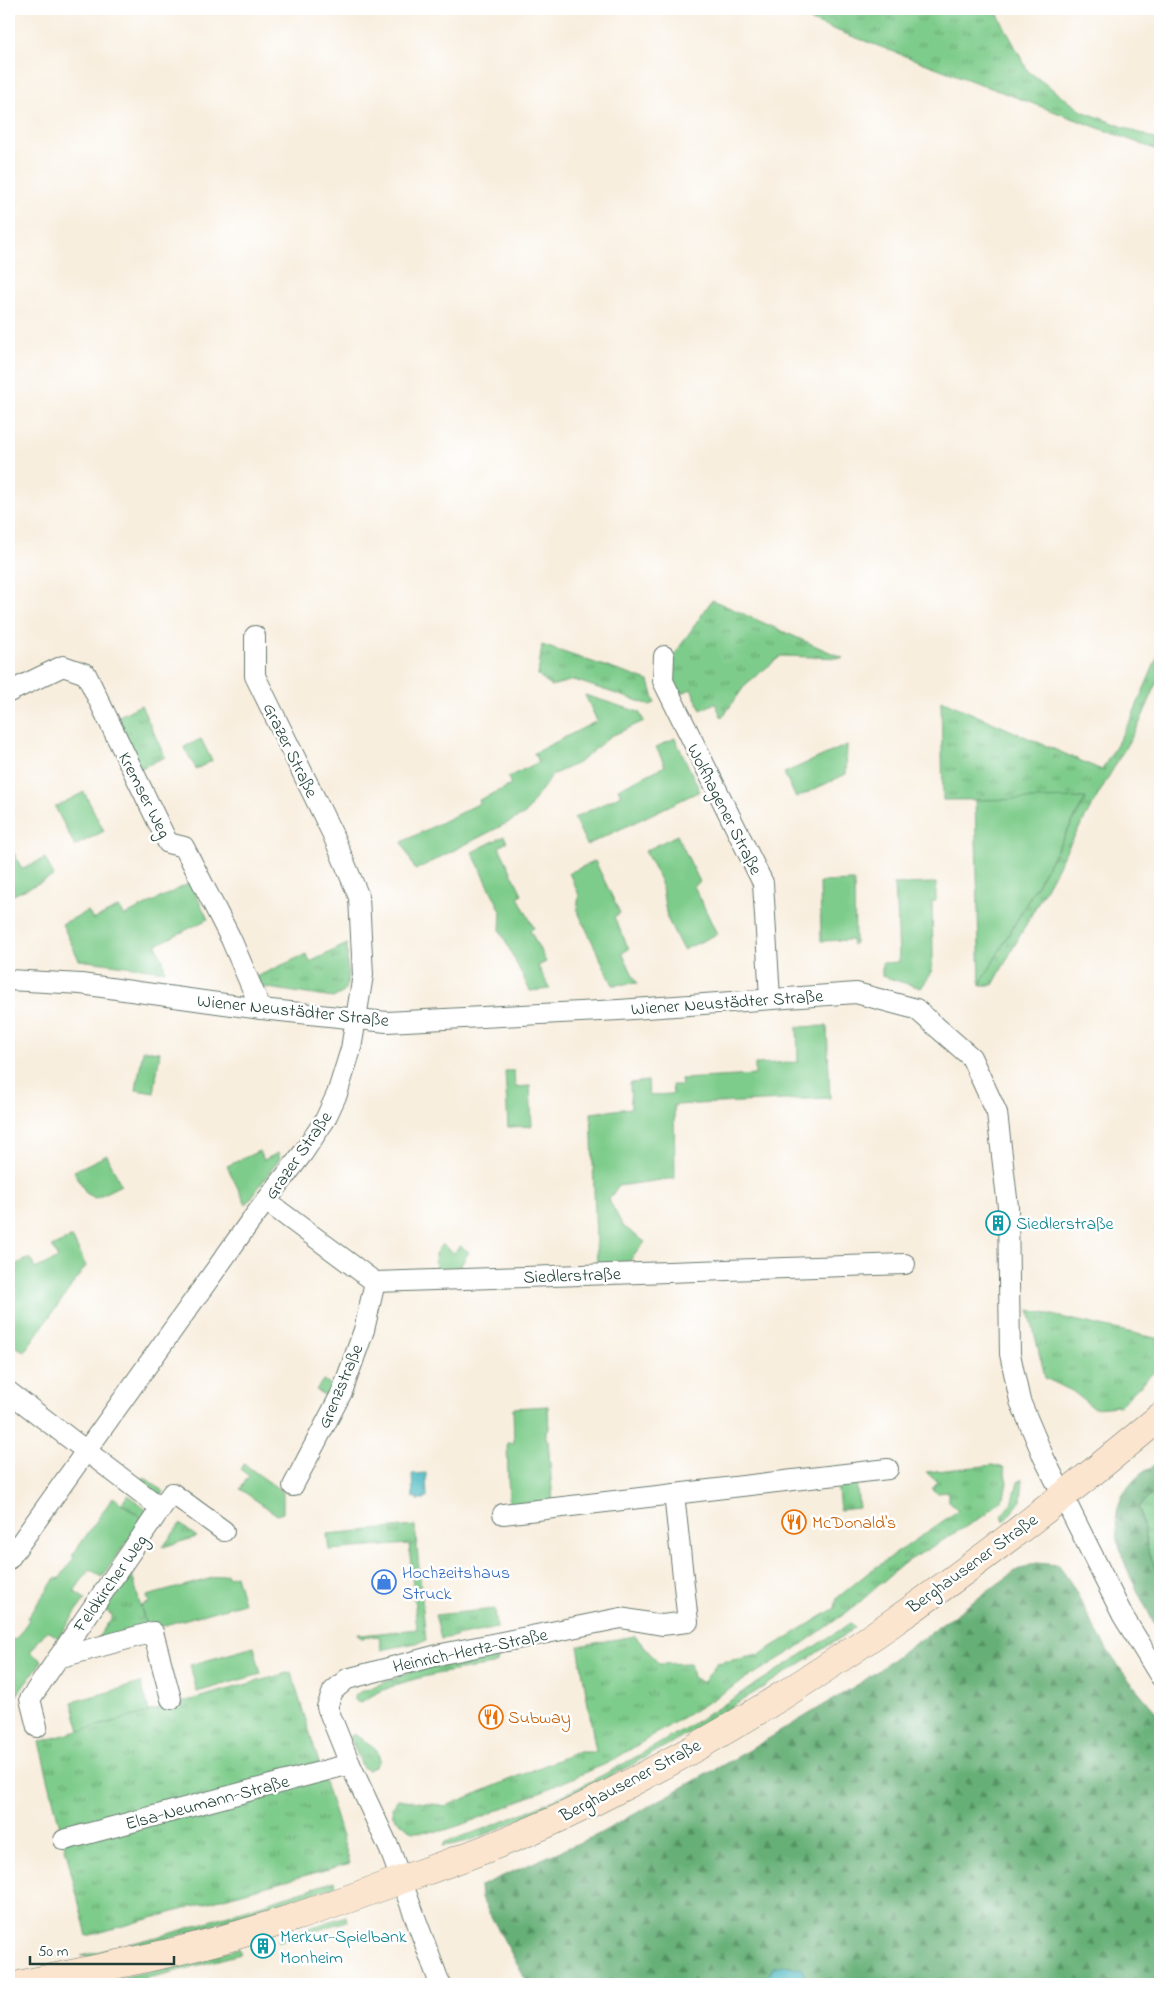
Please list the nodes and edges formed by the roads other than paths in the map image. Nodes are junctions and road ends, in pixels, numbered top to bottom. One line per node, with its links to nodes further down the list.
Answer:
1 (255, 636): 7 (street, Grazer Straße)
2 (664, 656): 5 (street, Wolfhagener Straße)
3 (9, 692): 6 (street, Kremser Weg)
4 (9, 980): 6 (street, Wiener Neustädter Straße)
5 (770, 998): 7 (street, Wiener Neustädter Straße); 17 (street, Wiener Neustädter Straße)
6 (261, 1009): 7 (street, Wiener Neustädter Straße)
7 (357, 1020): 8 (street, Grazer Straße)
8 (266, 1201): 10 (street); 13 (street, Grazer Straße)
9 (905, 1264): 10 (street, Siedlerstraße)
10 (375, 1282): 15 (street, Grenzstraße)
11 (9, 1392): 13 (street)
12 (1160, 1417): 17 (street, Berghausener Straße)
13 (87, 1450): 18 (street); 21 (street, Grazer Straße)
14 (888, 1469): 16 (street)
15 (293, 1486)
16 (674, 1494): 19 (street); 26 (street, Heinrich-Hertz-Straße)
17 (1063, 1497): 23 (street, Wiener Neustädter Straße); 28 (street, Berghausener Straße)
18 (161, 1508): 20 (street, Feldkircher Weg); 22 (street, Feldkircher Weg)
19 (503, 1514)
20 (224, 1531)
21 (9, 1559)
22 (58, 1658): 24 (street, Feldkircher Weg); 25 (street, Feldkircher Weg)
23 (1160, 1676)
24 (171, 1699)
25 (37, 1727)
26 (350, 1764): 27 (street, Elsa-Neumann-Straße); 28 (street, Heinrich-Hertz-Straße)
27 (64, 1840)
28 (402, 1880): 29 (street, Berghausener Straße); 30 (street, Heinrich-Hertz-Straße)
29 (23, 1984)
30 (440, 1984)

